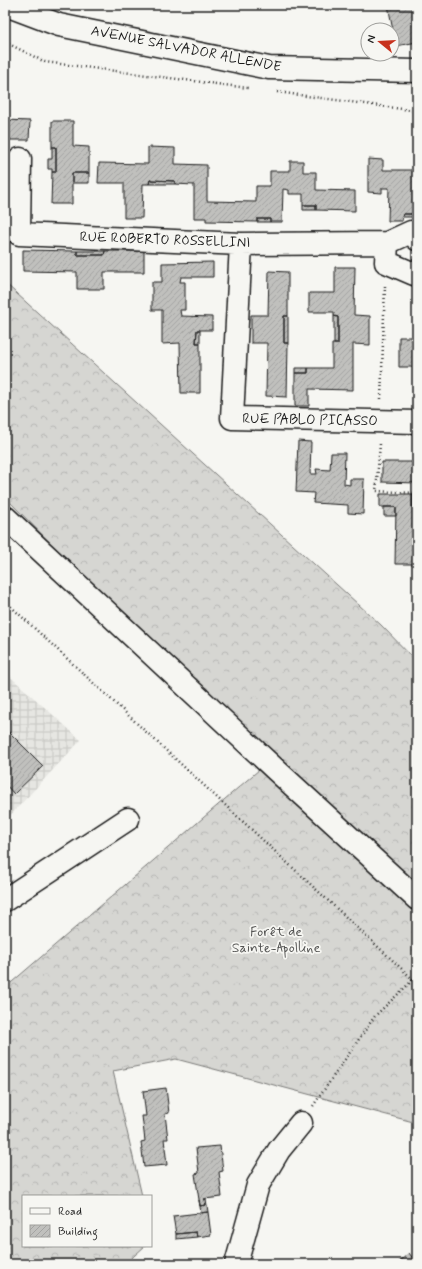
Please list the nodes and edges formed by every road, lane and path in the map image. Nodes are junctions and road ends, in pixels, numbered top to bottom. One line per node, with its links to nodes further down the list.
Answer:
1 (9, 6): 3 (street, AVENUE SALVADOR ALLENDE)
2 (5, 42): 4 (path)
3 (417, 71)
4 (251, 89)
5 (274, 92): 6 (path)
6 (417, 111)
7 (20, 159): 9 (street, RUE ROBERTO ROSSELLINI)
8 (417, 239): 10 (street)
9 (241, 244): 10 (street, RUE ROBERTO ROSSELLINI); 12 (street, RUE PABLO PICASSO)
10 (386, 253): 11 (street); 12 (path)
11 (417, 271)
12 (381, 421): 13 (street, RUE PABLO PICASSO); 14 (path)
13 (417, 422)
14 (417, 493)
15 (5, 516): 18 (street)
16 (5, 601): 20 (path)
17 (128, 820): 19 (street)
18 (417, 899)
19 (5, 900)
20 (413, 980): 21 (path); 22 (path)
21 (417, 983)
22 (301, 1123): 23 (street)
23 (236, 1264)

